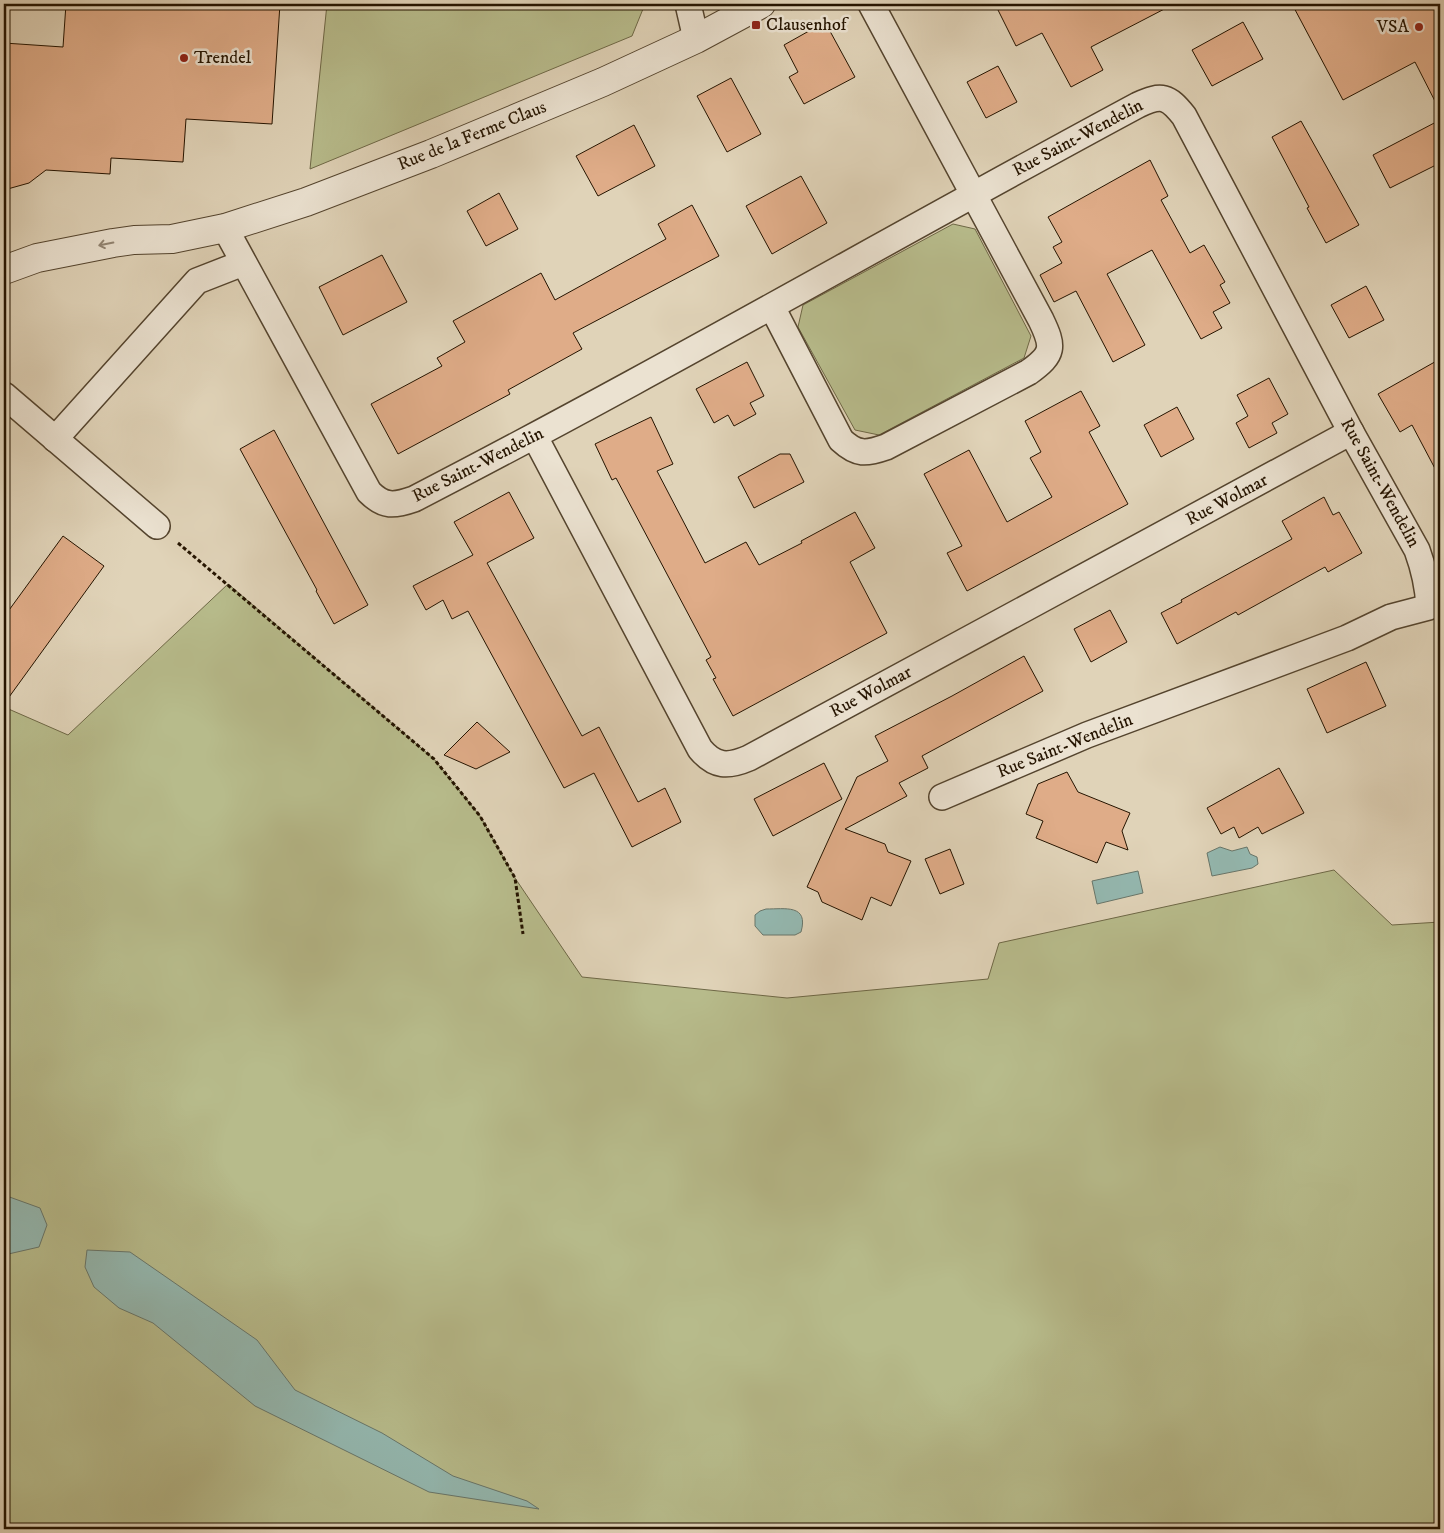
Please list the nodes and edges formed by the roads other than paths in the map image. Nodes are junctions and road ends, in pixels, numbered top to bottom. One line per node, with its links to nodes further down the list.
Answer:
1 (688, 4): 4 (street)
2 (761, 4): 4 (street, Rue de la Ferme Claus)
3 (871, 4): 5 (street)
4 (696, 38): 6 (street, Rue de la Ferme Claus)
5 (973, 194): 11 (street, Rue Saint-Wendelin); 11 (street); 13 (street, Rue Saint-Wendelin)
6 (225, 228): 7 (street, Rue de la Ferme Claus); 8 (street, Rue Saint-Wendelin)
7 (172, 239): 9 (street, Rue de la Ferme Claus, one-way to 9); 10 (street, Rue de la Ferme Claus)
8 (243, 263): 14 (street, Rue Saint-Wendelin); 15 (street)
9 (4, 270)
10 (4, 277)
11 (772, 307): 14 (street, Rue Saint-Wendelin)
12 (4, 395): 15 (street)
13 (1351, 432): 14 (street, Rue Wolmar); 17 (street, Rue Saint-Wendelin)
14 (535, 437)
15 (55, 439): 16 (street)
16 (157, 526)
17 (942, 797)

